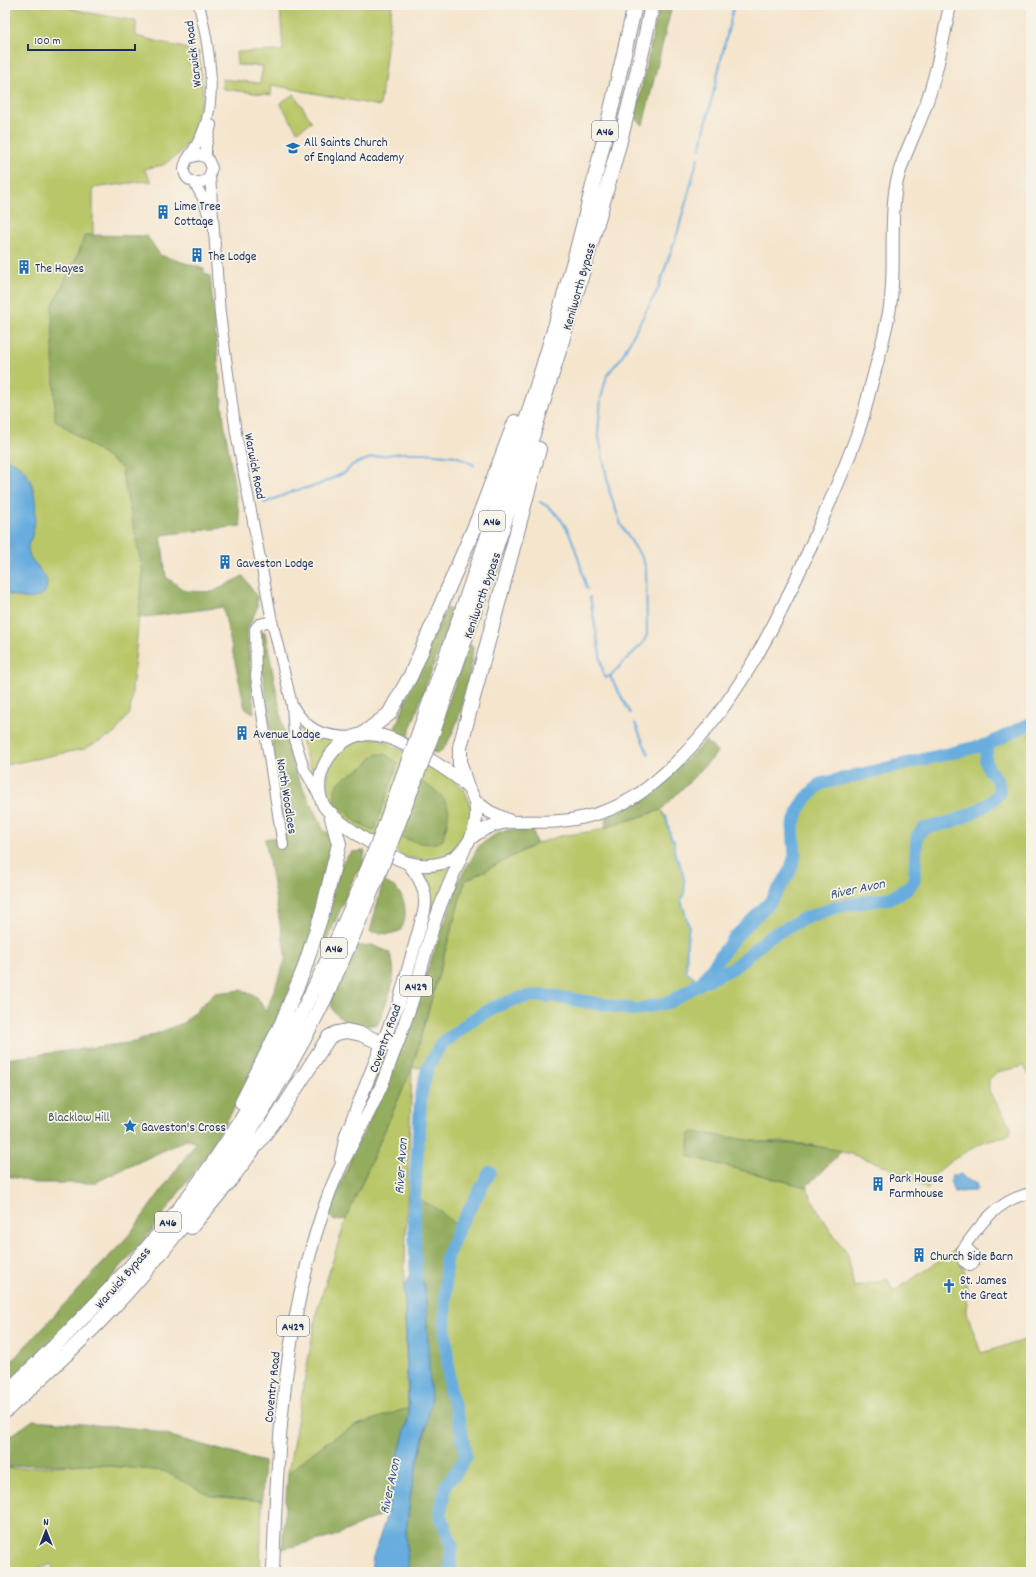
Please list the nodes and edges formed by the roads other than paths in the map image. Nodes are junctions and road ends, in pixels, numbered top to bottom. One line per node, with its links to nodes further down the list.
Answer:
1 (199, 5): 5 (street, Warwick Road)
2 (635, 5): 12 (highway, Kenilworth Bypass / A46)
3 (652, 5): 10 (highway, Kenilworth Bypass / A46)
4 (950, 5): 21 (main road)
5 (210, 100): 6 (street, Warwick Road); 7 (street, Warwick Road)
6 (206, 157): 7 (street); 8 (street)
7 (189, 158): 9 (street)
8 (210, 176): 9 (street); 11 (street, Warwick Road)
9 (194, 182): 11 (street, Warwick Road)
10 (605, 195): 15 (highway, Kenilworth Bypass / A46); 17 (highway)
11 (213, 230): 13 (street, Warwick Road)
12 (559, 308): 15 (highway, Kenilworth Bypass / A46); 16 (highway)
13 (272, 621): 14 (street, Warwick Road); 23 (street, North Woodloes)
14 (292, 705): 16 (street, Warwick Road); 18 (street, Warwick Road)
15 (426, 732): 25 (highway, Kenilworth Bypass / A46, bridge)
16 (357, 736): 17 (main road); 18 (main road)
17 (466, 785): 19 (main road)
18 (322, 801): 20 (main road)
19 (475, 801): 21 (main road); 22 (main road)
20 (331, 814): 24 (main road); 32 (highway)
21 (510, 821): 22 (main road)
22 (468, 843): 24 (main road); 27 (main road, Coventry Road / A429)
23 (282, 845)
24 (408, 863): 28 (main road, Coventry Road / A429)
25 (372, 874): 26 (highway, Kenilworth Bypass / A46); 29 (highway, Kenilworth Bypass / A46)
26 (297, 1023): 32 (highway, Warwick Bypass / A46)
27 (398, 1040): 28 (highway); 30 (main road, Coventry Road / A429)
28 (384, 1044): 30 (main road, Coventry Road / A429); 34 (highway, A46)
29 (296, 1054): 34 (highway, Warwick Bypass / A46)
30 (340, 1164): 37 (main road, Coventry Road / A429)
31 (1031, 1193): 33 (street)
32 (184, 1201): 35 (highway, Warwick Bypass / A46)
33 (965, 1246)
34 (99, 1322): 36 (highway, Warwick Bypass / A46)
35 (5, 1394)
36 (5, 1411)
37 (273, 1572)

